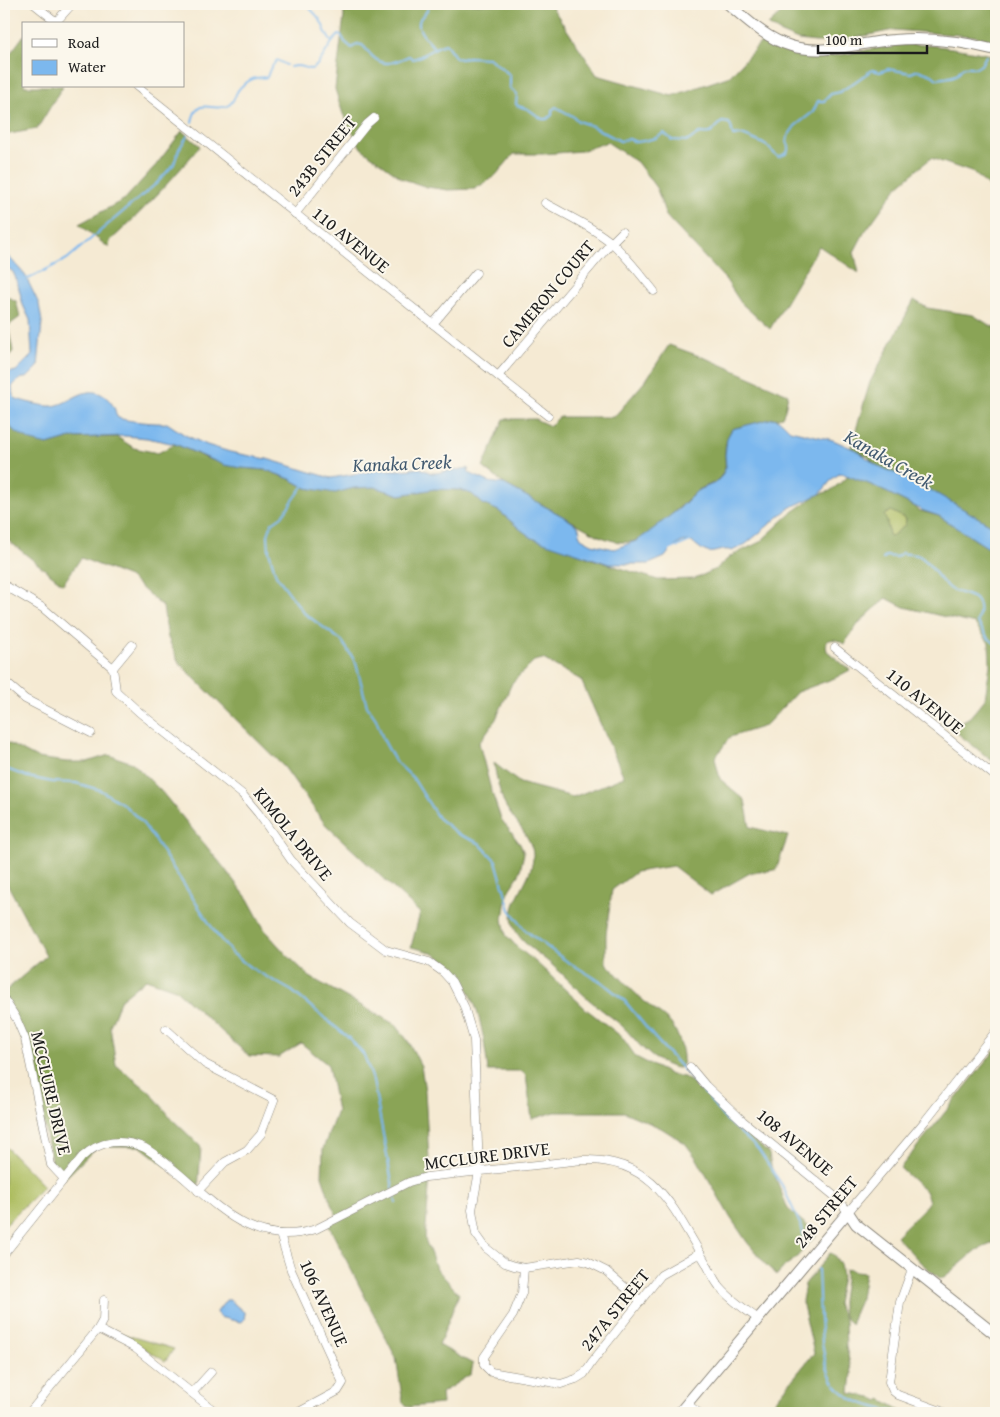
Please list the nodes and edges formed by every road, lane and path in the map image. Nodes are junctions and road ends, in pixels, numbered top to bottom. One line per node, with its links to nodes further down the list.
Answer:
1 (34, 4): 4 (street)
2 (72, 4): 5 (street)
3 (728, 4): 6 (main road)
4 (57, 22)
5 (59, 22)
6 (996, 50)
7 (138, 88): 10 (street, 110 AVENUE)
8 (374, 118): 10 (street, 243B STREET)
9 (545, 204): 12 (street)
10 (295, 214): 15 (street, 110 AVENUE)
11 (622, 232): 12 (street, CAMERON COURT)
12 (611, 243): 14 (street); 16 (street, CAMERON COURT)
13 (476, 273): 15 (street)
14 (654, 291)
15 (433, 324): 16 (street, 110 AVENUE)
16 (498, 376): 17 (street, 110 AVENUE)
17 (548, 416)
18 (4, 585): 21 (street)
19 (132, 645): 21 (street)
20 (835, 648): 24 (street, 110 AVENUE)
21 (113, 668): 29 (street, KIMOLA DRIVE)
22 (4, 681): 23 (street)
23 (91, 733)
24 (996, 777)
25 (4, 998): 30 (street, MCCLURE DRIVE)
26 (166, 1029): 31 (street)
27 (996, 1031): 32 (street, 248 STREET)
28 (690, 1068): 32 (street, 108 AVENUE)
29 (479, 1171): 33 (street, MCCLURE DRIVE); 34 (street, MCCLURE DRIVE); 36 (street, KIMOLA DRIVE)
30 (64, 1179): 31 (street, MCCLURE DRIVE); 35 (street)
31 (198, 1191): 33 (street, MCCLURE DRIVE)
32 (848, 1212): 37 (main road, 108 AVENUE); 40 (main road, 248 STREET)
33 (280, 1234): 49 (street, 106 AVENUE)
34 (700, 1253): 39 (street, 247A STREET); 40 (street, MCCLURE DRIVE)
35 (4, 1254)
36 (524, 1268): 39 (street, KIMOLA DRIVE); 39 (street, 247A STREET)
37 (912, 1268): 42 (main road, 108 AVENUE); 46 (street)
38 (104, 1300): 41 (street)
39 (642, 1301)
40 (758, 1319): 45 (main road, 248 STREET)
41 (98, 1329): 44 (street); 47 (street)
42 (996, 1335)
43 (210, 1372): 44 (street)
44 (192, 1393): 48 (street)
45 (688, 1404): 50 (main road, 248 STREET); 51 (street)
46 (941, 1411)
47 (29, 1413)
48 (217, 1413)
49 (298, 1413)
50 (679, 1413)
51 (699, 1413)

